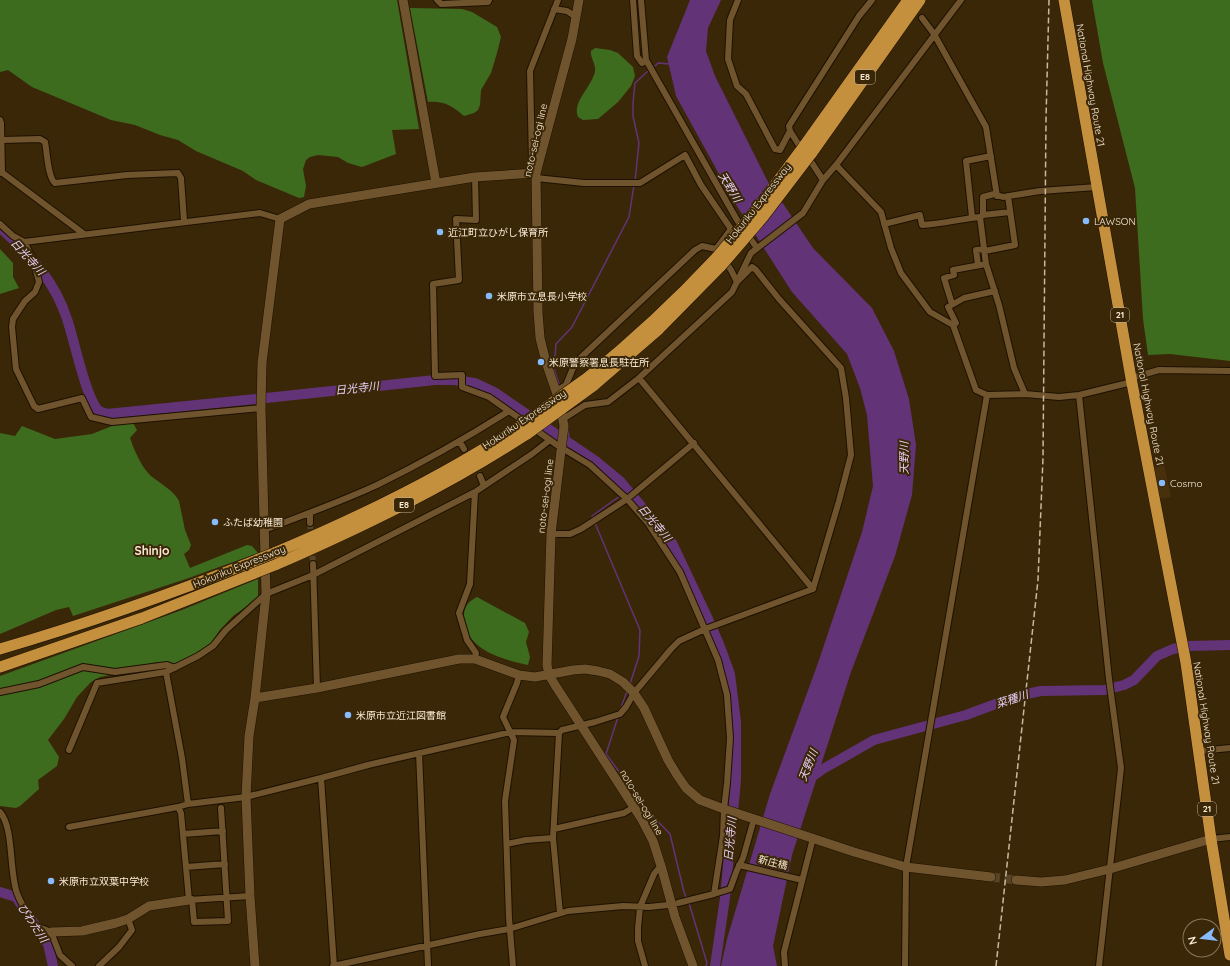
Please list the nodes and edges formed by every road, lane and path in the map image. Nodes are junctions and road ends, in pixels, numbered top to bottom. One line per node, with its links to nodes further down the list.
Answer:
1 (403, 0): 29 (street)
2 (437, 0): 3 (street)
3 (489, 0)
4 (558, 0): 14 (street)
5 (579, 0): 15 (street, noto-sei-ogi line)
6 (633, 0): 18 (street)
7 (641, 0): 18 (street)
8 (738, 0): 20 (street)
9 (872, 0): 20 (street)
10 (908, 0): 22 (highway, Hokuriku Expressway / E8)
11 (920, 0): 22 (highway, Hokuriku Expressway / E8)
12 (961, 0): 17 (street)
13 (1064, 0): 30 (highway, National Highway Route 21 / 21)
14 (554, 9): 15 (street); 26 (street)
15 (576, 17): 26 (street, noto-sei-ogi line)
16 (922, 18): 17 (street)
17 (934, 34): 23 (street); 24 (street)
18 (646, 60): 42 (street)
19 (0, 120): 21 (street)
20 (790, 131): 28 (street)
21 (2, 140): 25 (street); 37 (street)
22 (808, 150): 44 (highway, Hokuriku Expressway / E8, bridge)
23 (990, 156): 31 (street); 35 (street)
24 (836, 165): 28 (street); 39 (street)
25 (1, 172): 40 (street)
26 (536, 176): 27 (street); 44 (street); 54 (street, noto-sei-ogi line)
27 (475, 177): 29 (street); 59 (street)
28 (823, 180): 42 (street)
29 (436, 183): 36 (street)
30 (1097, 187): 32 (street); 53 (highway, National Highway Route 21 / 21)
31 (997, 196): 32 (street); 34 (street)
32 (1008, 196): 33 (street)
33 (1010, 212): 34 (street); 43 (street)
34 (981, 216): 35 (street); 43 (street)
35 (972, 218): 39 (street)
36 (280, 219): 37 (street); 58 (street)
37 (184, 221): 40 (street)
38 (0, 224): 41 (street)
39 (884, 224): 50 (street)
40 (84, 234): 41 (street)
41 (24, 242): 58 (street)
42 (757, 248): 47 (street)
43 (984, 250): 45 (street); 46 (street)
44 (718, 257): 47 (street); 54 (street); 61 (highway, Hokuriku Expressway / E8, bridge)
45 (986, 264): 46 (street); 48 (street)
46 (978, 265): 49 (street)
47 (737, 282): 52 (street); 77 (street)
48 (995, 291): 49 (street); 55 (street)
49 (952, 304): 50 (street)
50 (953, 325): 56 (street)
51 (1230, 371): 53 (street)
52 (639, 378): 60 (street); 64 (street)
53 (1132, 380): 57 (street); 96 (highway, National Highway Route 21 / 21)
54 (556, 391): 60 (street, noto-sei-ogi line)
55 (1025, 394): 56 (street); 57 (street)
56 (987, 395): 119 (street)
57 (1079, 395): 121 (street)
58 (261, 408): 73 (street)
59 (509, 411): 62 (street); 63 (street)
60 (564, 419): 65 (street, noto-sei-ogi line)
61 (524, 430): 80 (highway, Hokuriku Expressway / E8, bridge); 82 (highway, Hokuriku Expressway / E8, bridge)
62 (550, 440): 65 (street); 68 (street)
63 (460, 442): 66 (street); 71 (street)
64 (694, 443): 70 (street); 77 (street)
65 (562, 445): 70 (street); 74 (street, noto-sei-ogi line)
66 (464, 449)
67 (480, 476): 68 (street)
68 (484, 486): 69 (street)
69 (474, 492): 76 (street); 81 (street)
70 (628, 499): 74 (street); 79 (street)
71 (310, 514): 72 (street); 73 (street)
72 (310, 523)
73 (264, 530): 78 (street)
74 (551, 534): 86 (street, noto-sei-ogi line)
75 (313, 564): 76 (street)
76 (313, 574): 78 (street); 87 (street)
77 (813, 590): 79 (street)
78 (266, 594): 83 (street); 90 (street)
79 (706, 629): 89 (street); 104 (street)
80 (0, 649)
81 (475, 659): 85 (street); 87 (street)
82 (0, 667)
83 (175, 668): 84 (street); 88 (street)
84 (166, 672): 95 (street); 100 (street)
85 (519, 675): 86 (street); 92 (street)
86 (549, 675): 89 (street); 91 (street, noto-sei-ogi line)
87 (317, 688): 90 (street)
88 (0, 692)
89 (634, 693): 91 (street); 104 (street)
90 (255, 698): 99 (street)
91 (581, 726): 93 (street); 102 (street, noto-sei-ogi line)
92 (511, 732): 93 (street); 97 (street); 115 (street)
93 (558, 733): 108 (street)
94 (1230, 748): 96 (street)
95 (69, 750)
96 (1200, 751): 114 (highway, National Highway Route 21 / 21)
97 (419, 753): 98 (street); 136 (street)
98 (321, 778): 99 (street); 141 (street)
99 (246, 797): 100 (street); 126 (street)
100 (188, 804): 101 (street)
101 (178, 807): 107 (street); 110 (street)
102 (634, 807): 108 (street); 120 (street, noto-sei-ogi line)
103 (222, 808): 109 (street)
104 (726, 810): 106 (street); 125 (street)
105 (0, 812): 135 (street)
106 (754, 819): 111 (street); 117 (street)
107 (69, 826)
108 (554, 829): 113 (street)
109 (223, 831): 110 (street); 116 (street)
110 (183, 834): 118 (street)
111 (810, 837): 119 (street); 123 (street)
112 (1230, 837): 114 (street)
113 (553, 838): 115 (street); 132 (street)
114 (1211, 839): 121 (street); 137 (highway, National Highway Route 21 / 21)
115 (507, 844): 134 (street)
116 (225, 864): 118 (street); 127 (street)
117 (739, 865): 123 (street, 新庄橋); 125 (street)
118 (186, 867): 128 (street)
119 (906, 867): 122 (street); 147 (street)
120 (662, 869): 131 (street); 145 (street, noto-sei-ogi line)
121 (1110, 869): 124 (street); 148 (street)
122 (991, 877)
123 (802, 880): 146 (street)
124 (1016, 880)
125 (716, 894): 129 (street)
126 (250, 896): 127 (street); 140 (street)
127 (228, 898): 128 (street); 128 (street)
128 (191, 900): 133 (street)
129 (678, 903)
130 (668, 905): 131 (street)
131 (640, 907): 132 (street); 144 (street)
132 (560, 913): 134 (street)
133 (128, 919): 135 (street); 139 (street)
134 (509, 930): 136 (street); 143 (street)
135 (51, 932): 138 (street)
136 (427, 946): 141 (street); 142 (street)
137 (1230, 955)
138 (72, 966)
139 (99, 966)
140 (255, 966)
141 (334, 966)
142 (428, 966)
143 (513, 966)
144 (645, 966)
145 (694, 966)
146 (785, 966)
147 (905, 966)
148 (1099, 966)

